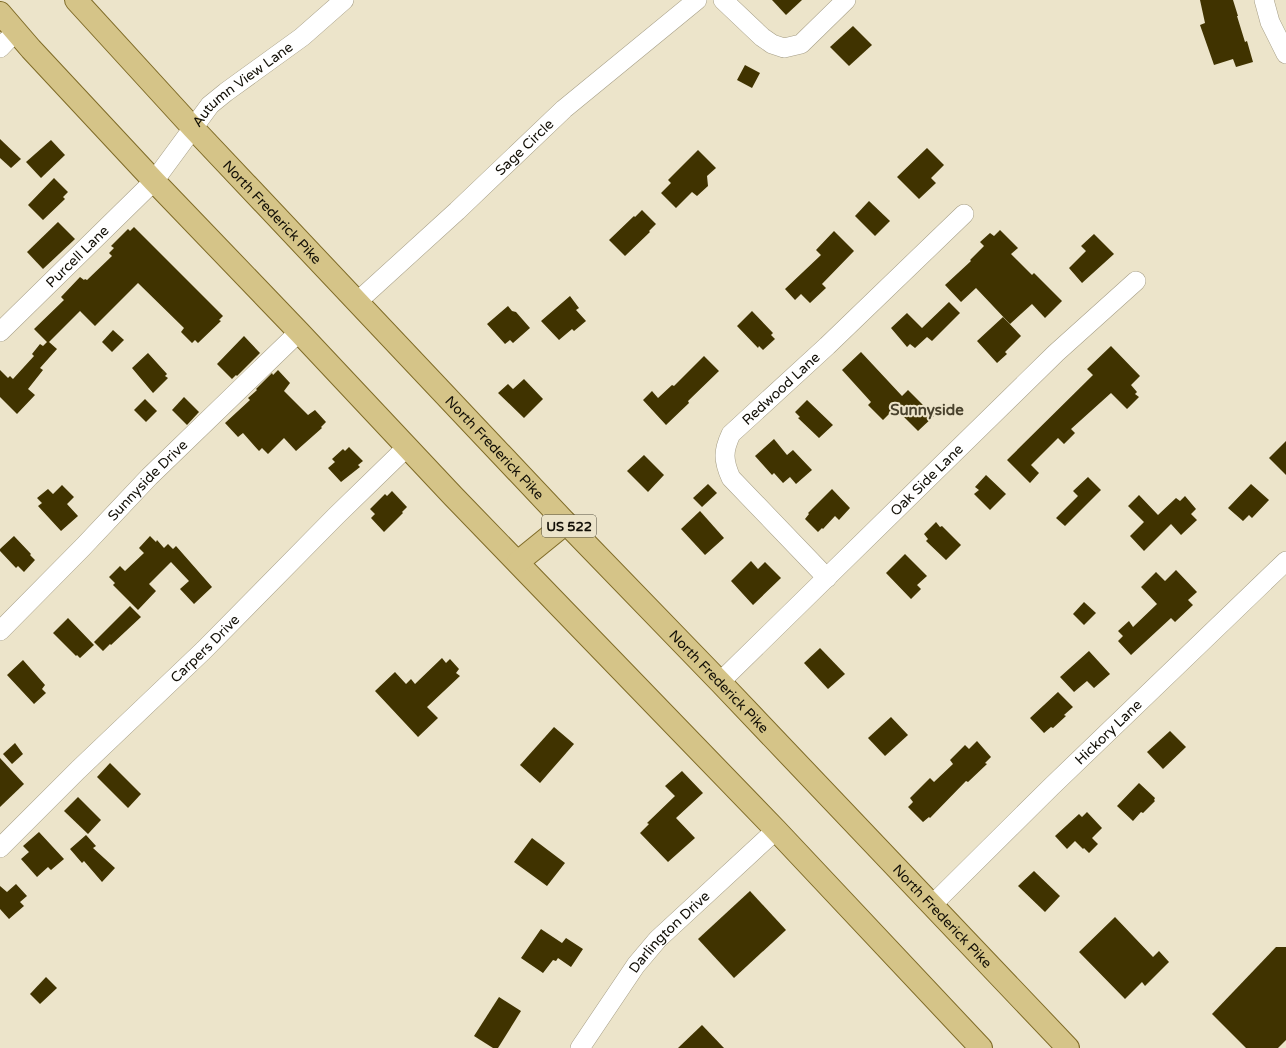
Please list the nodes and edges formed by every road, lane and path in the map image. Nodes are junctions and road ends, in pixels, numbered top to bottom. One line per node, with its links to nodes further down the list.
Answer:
1 (76, 0): 11 (main road, North Frederick Pike / US 522)
2 (344, 0): 11 (street, Autumn View Lane)
3 (697, 0): 15 (street, Sage Circle)
4 (723, 0): 5 (street)
5 (846, 0)
6 (1264, 0): 10 (street)
7 (0, 13): 8 (main road)
8 (16, 31): 9 (street); 12 (main road)
9 (0, 48)
10 (1286, 54)
11 (193, 128): 12 (street, Autumn View Lane); 15 (main road, North Frederick Pike / US 522)
12 (154, 181): 16 (street, Purcell Lane); 17 (main road)
13 (964, 214): 22 (street, Redwood Lane)
14 (1136, 281): 22 (street, Oak Side Lane)
15 (357, 302): 19 (main road, North Frederick Pike / US 522)
16 (0, 332)
17 (299, 332): 18 (main road); 23 (street, Sunnyside Drive)
18 (407, 447): 21 (main road); 26 (street, Carpers Drive)
19 (566, 523): 21 (main road); 24 (main road, North Frederick Pike / US 522)
20 (1286, 561): 27 (street, Hickory Lane)
21 (518, 562): 25 (main road)
22 (827, 578): 24 (street, Oak Side Lane)
23 (0, 631)
24 (720, 682): 27 (main road, North Frederick Pike / US 522)
25 (776, 830): 28 (street, Darlington Drive); 29 (main road)
26 (0, 848)
27 (932, 905): 30 (main road, North Frederick Pike / US 522)
28 (580, 1048)
29 (981, 1048)
30 (1068, 1048)

